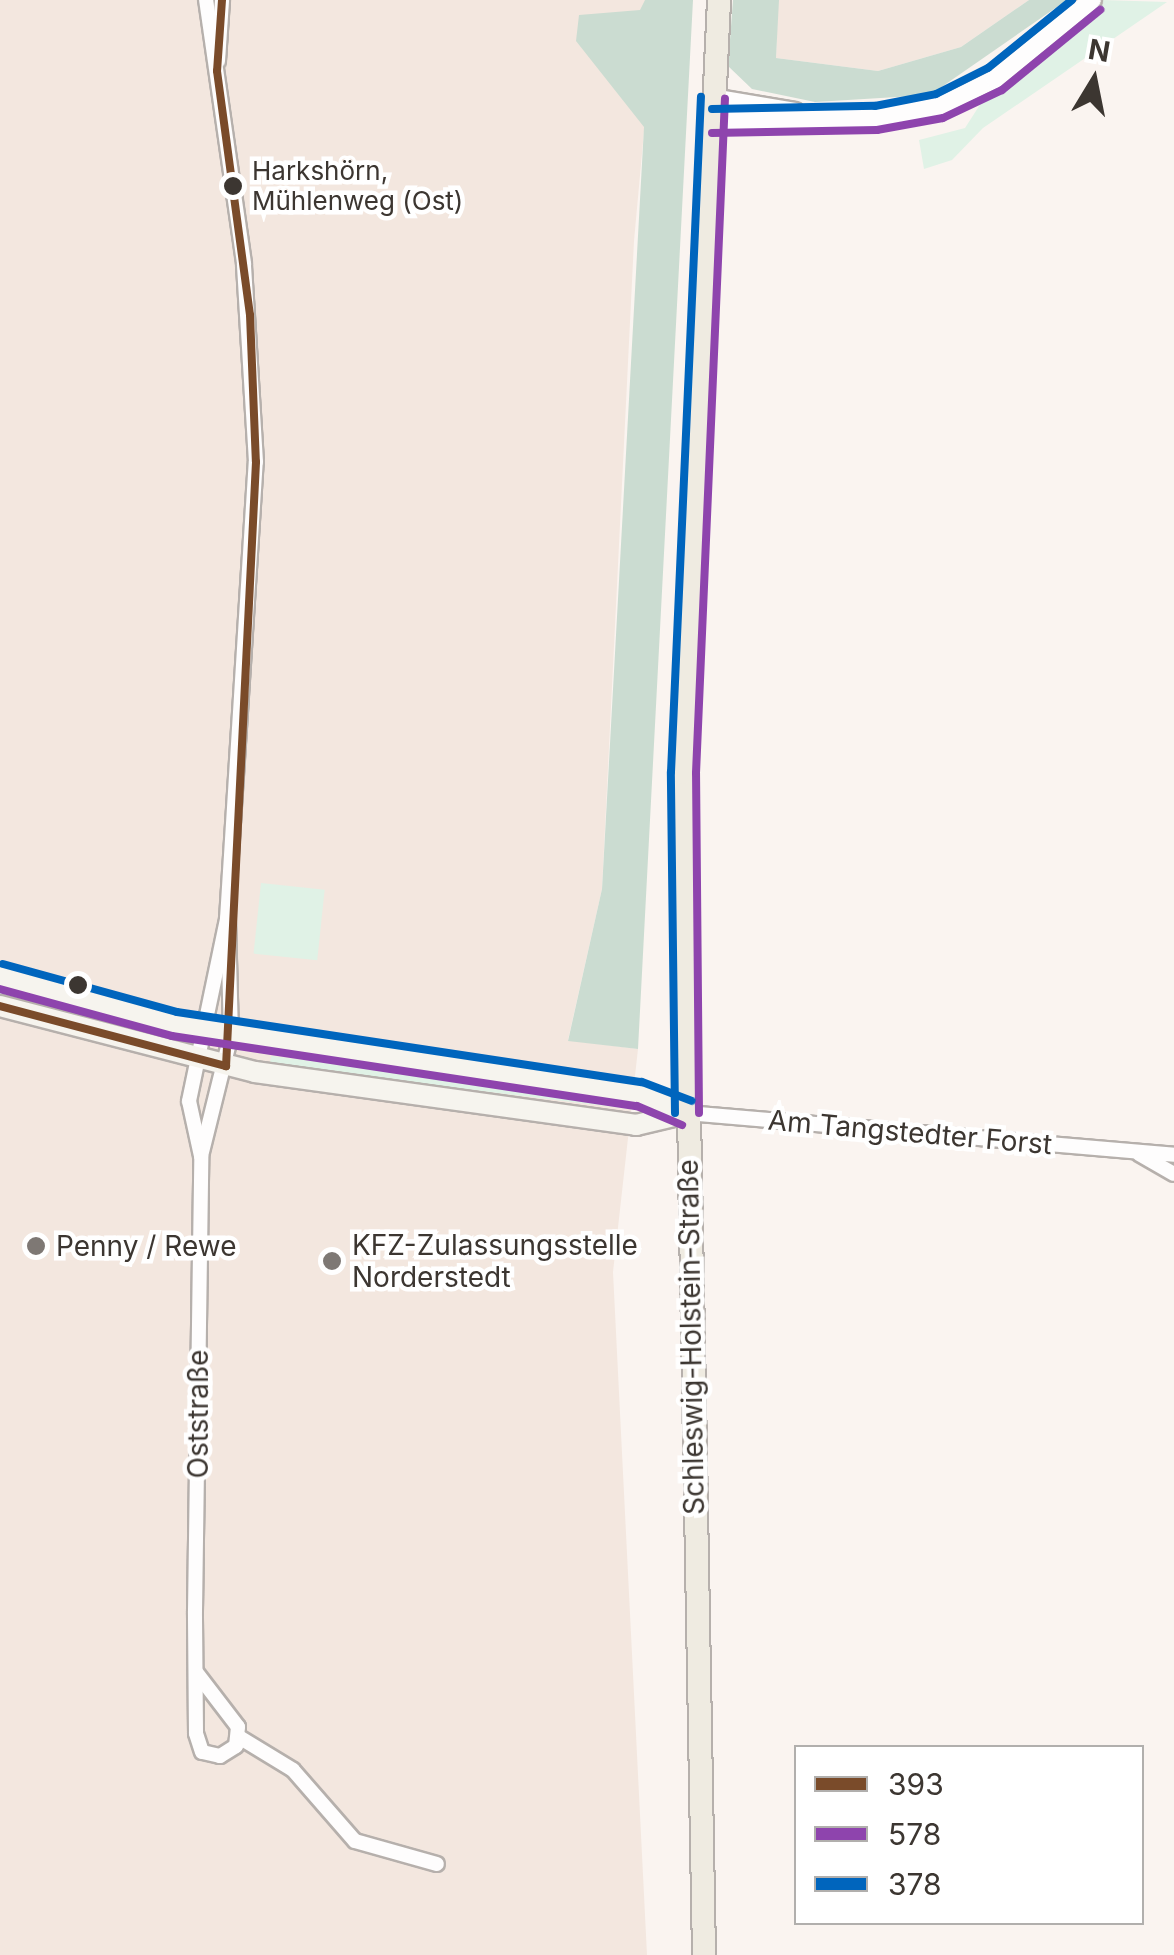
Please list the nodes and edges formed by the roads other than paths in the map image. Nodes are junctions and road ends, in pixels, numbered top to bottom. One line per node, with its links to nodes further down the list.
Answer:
1 (206, 0): 5 (street, Oststraße)
2 (222, 0): 5 (street, Oststraße)
3 (719, 0): 6 (main road, Schleswig-Holstein-Straße)
4 (1092, 0): 6 (street)
5 (217, 71): 7 (street, Oststraße)
6 (712, 109): 14 (main road, Schleswig-Holstein-Straße)
7 (227, 920): 10 (street, Oststraße); 11 (street, Oststraße)
8 (0, 976): 10 (main road)
9 (0, 1006): 12 (main road)
10 (201, 1030): 11 (main road); 12 (street, Oststraße)
11 (231, 1035): 13 (street, Oststraße); 14 (main road)
12 (195, 1060): 13 (main road); 17 (street, Oststraße)
13 (226, 1066): 14 (main road); 17 (street, Oststraße)
14 (687, 1113): 15 (street, Am Tangstedter Forst); 22 (main road, Schleswig-Holstein-Straße)
15 (1134, 1152): 16 (street, Am Tangstedter Forst); 18 (street, Am Tangstedter Forst)
16 (1174, 1155)
17 (201, 1156): 19 (street, Oststraße)
18 (1174, 1174)
19 (196, 1672): 20 (street); 20 (street, Oststraße)
20 (239, 1737): 21 (street)
21 (437, 1864)
22 (704, 1955)

